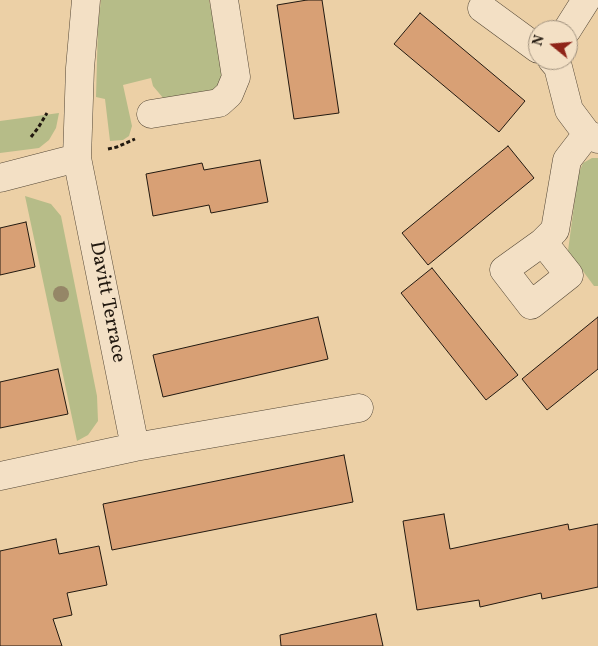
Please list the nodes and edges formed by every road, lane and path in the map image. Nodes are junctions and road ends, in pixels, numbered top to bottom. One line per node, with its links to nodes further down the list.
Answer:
1 (86, 0): 8 (street, Davitt Terrace)
2 (224, 0): 6 (street)
3 (482, 8): 4 (street)
4 (528, 42)
5 (559, 70): 7 (street)
6 (151, 114)
7 (592, 137): 10 (street)
8 (77, 158): 9 (street); 12 (street, Davitt Terrace)
9 (0, 178)
10 (543, 242)
11 (358, 408): 12 (street)
12 (135, 447): 13 (street)
13 (0, 476)

